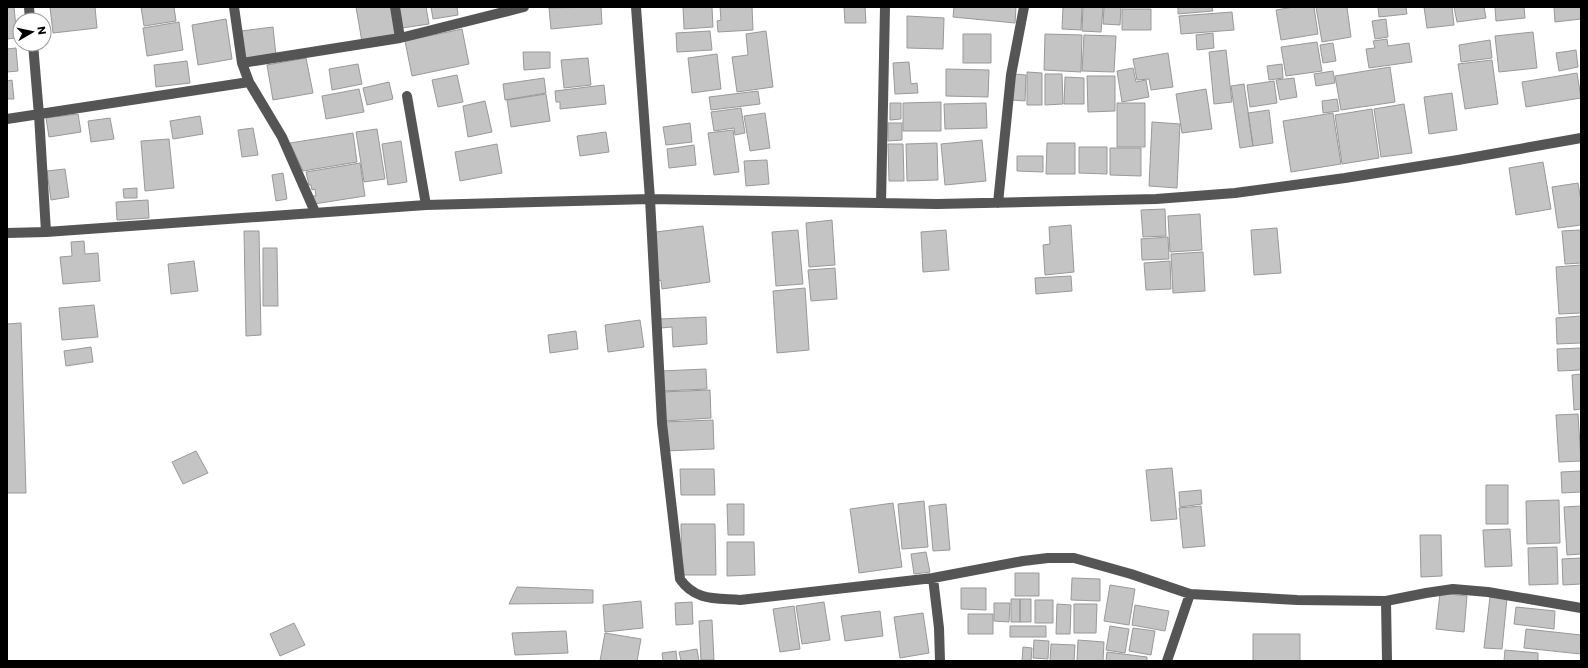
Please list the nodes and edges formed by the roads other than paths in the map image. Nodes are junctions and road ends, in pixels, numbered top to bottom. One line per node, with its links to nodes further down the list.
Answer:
1 (234, 7): 9 (street)
2 (395, 7): 7 (street)
3 (524, 7): 7 (street)
4 (636, 7): 15 (street)
5 (885, 7): 16 (street)
6 (1024, 7): 17 (street)
7 (400, 38): 9 (street)
8 (34, 52): 12 (street)
9 (242, 63): 10 (street)
10 (249, 82): 12 (street); 19 (street)
11 (407, 96): 18 (street)
12 (39, 115): 13 (street); 20 (street)
13 (7, 119)
14 (1581, 138): 17 (street)
15 (650, 199): 16 (street); 18 (street); 22 (street)
16 (881, 203): 17 (street)
17 (998, 203)
18 (426, 204): 19 (street)
19 (315, 212): 20 (street)
20 (46, 232): 21 (street)
21 (7, 233)
22 (933, 578): 23 (street); 26 (street)
23 (1190, 594): 24 (street); 27 (street)
24 (1386, 601): 25 (street); 28 (street)
25 (1581, 608)
26 (940, 661)
27 (1167, 661)
28 (1387, 661)

